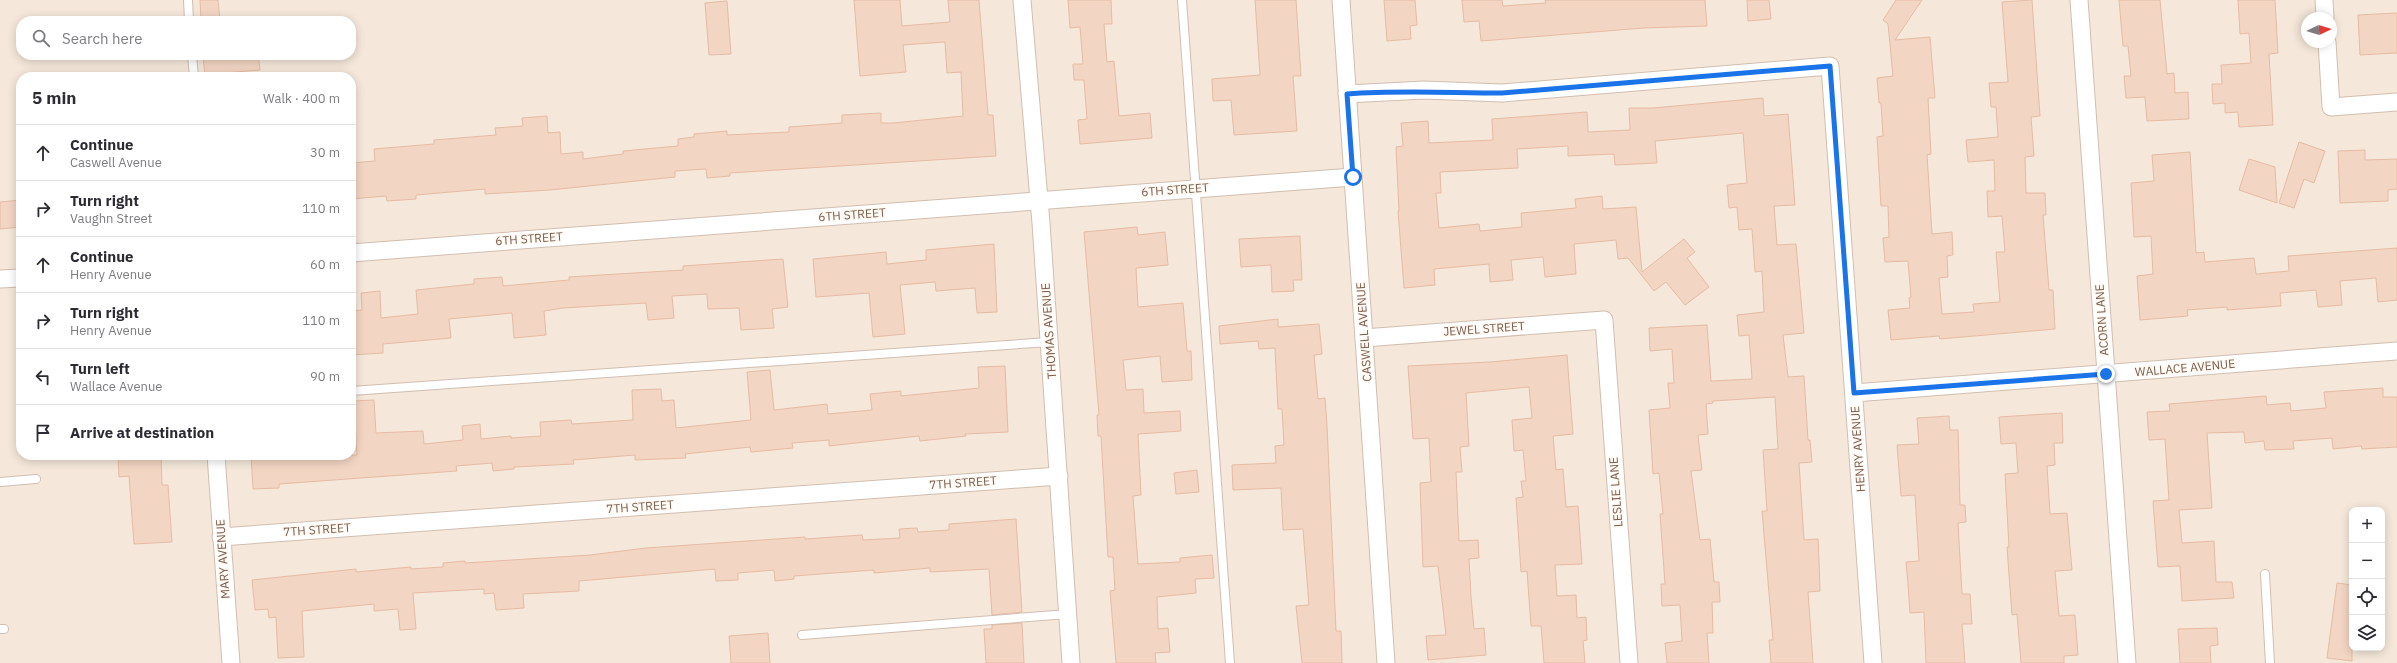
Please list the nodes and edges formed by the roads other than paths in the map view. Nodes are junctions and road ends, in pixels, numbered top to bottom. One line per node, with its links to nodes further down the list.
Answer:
1 (188, 0): 8 (lane)
2 (1022, 0): 16 (street, THOMAS AVENUE)
3 (1182, 0): 15 (lane)
4 (1341, 0): 12 (street, CASWELL AVENUE)
5 (2080, 0): 24 (street, ACORN LANE)
6 (2324, 0): 7 (street)
7 (2325, 12)
8 (189, 16)
9 (2327, 48): 13 (street)
10 (192, 60): 11 (lane)
11 (194, 72)
12 (1347, 94): 14 (street, CASWELL AVENUE); 26 (street, HENRY AVENUE)
13 (2397, 102)
14 (1353, 177): 15 (street, 6TH STREET); 21 (street, CASWELL AVENUE)
15 (1196, 188): 16 (street, 6TH STREET); 37 (lane)
16 (1039, 200): 17 (street, 6TH STREET); 22 (street, THOMAS AVENUE)
17 (356, 253)
18 (16, 278): 19 (street)
19 (0, 279)
20 (1604, 320): 21 (street, JEWEL STREET); 39 (street, LESLIE LANE)
21 (1364, 338): 38 (street, CASWELL AVENUE)
22 (1049, 342): 25 (lane); 28 (street, THOMAS AVENUE)
23 (2397, 351): 24 (street, WALLACE AVENUE)
24 (2106, 374): 26 (street, WALLACE AVENUE); 41 (street, ACORN LANE)
25 (356, 391)
26 (1854, 393): 40 (street, HENRY AVENUE)
27 (216, 460): 31 (street, MARY AVENUE)
28 (1059, 476): 31 (street, 7TH STREET); 33 (street, THOMAS AVENUE)
29 (36, 479): 30 (lane)
30 (0, 482)
31 (221, 537): 35 (street, MARY AVENUE)
32 (2265, 574): 42 (lane)
33 (1068, 614): 34 (lane); 36 (street, THOMAS AVENUE)
34 (802, 635)
35 (231, 663)
36 (1071, 663)
37 (1230, 663)
38 (1386, 663)
39 (1629, 663)
40 (1873, 663)
41 (2127, 663)
42 (2270, 663)

